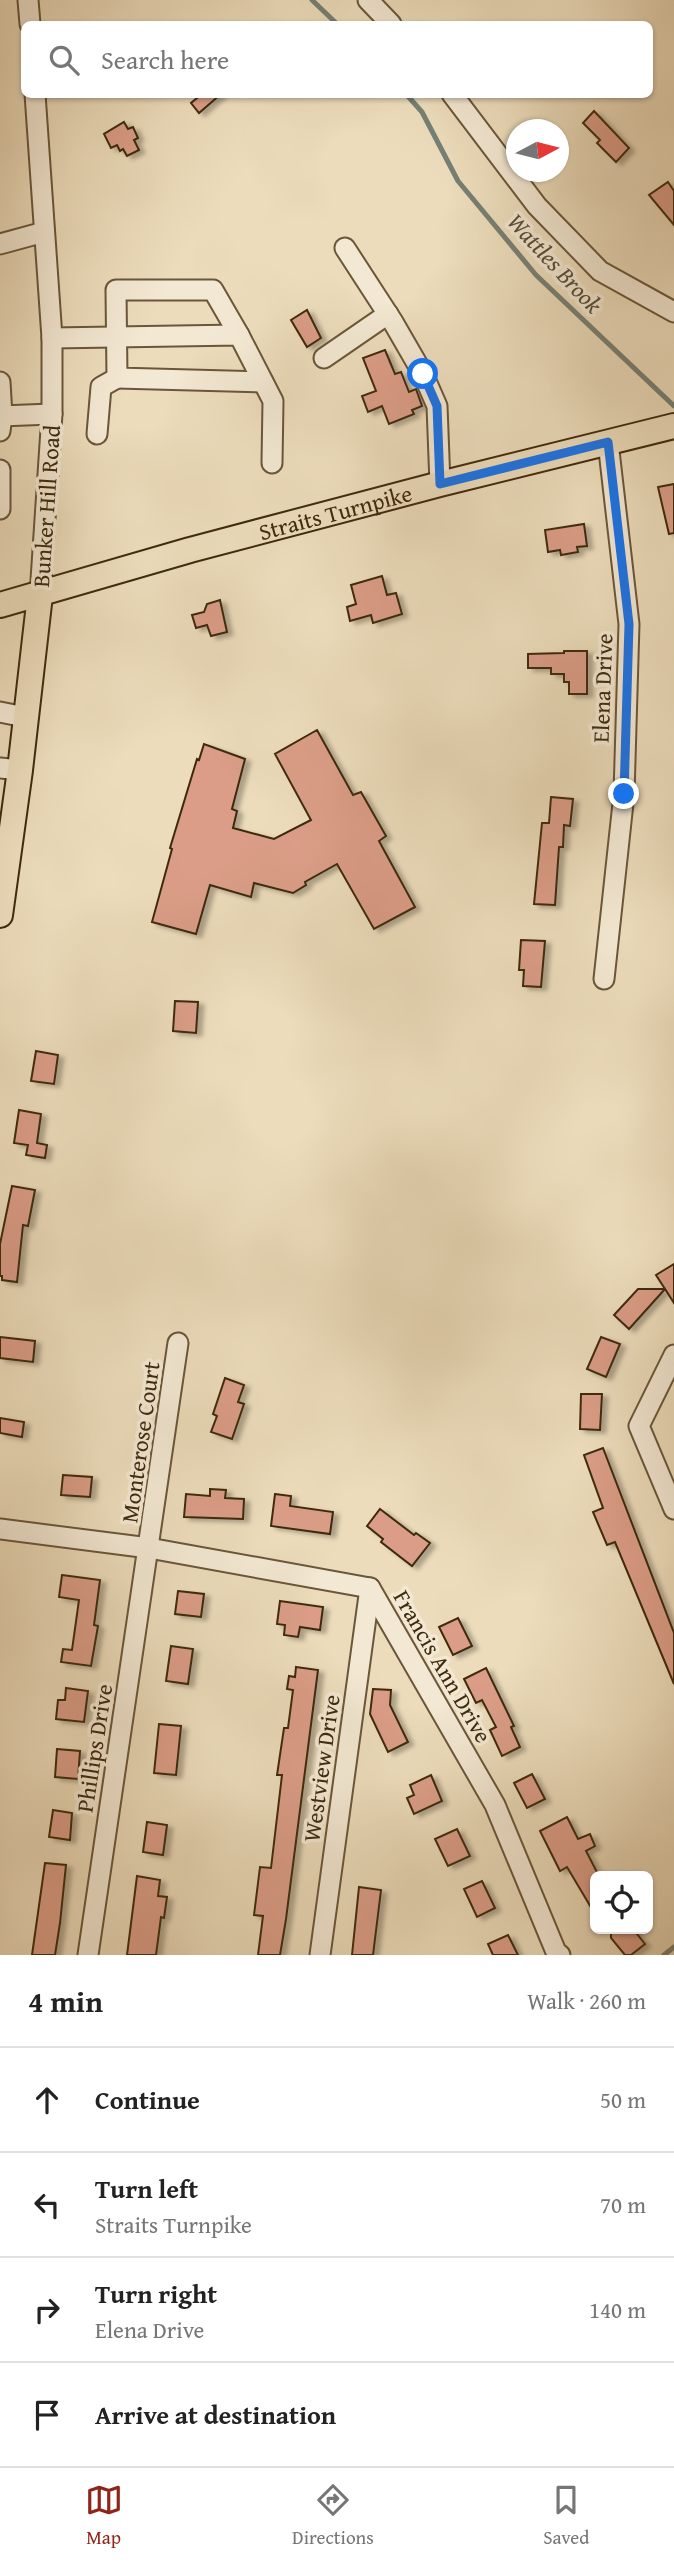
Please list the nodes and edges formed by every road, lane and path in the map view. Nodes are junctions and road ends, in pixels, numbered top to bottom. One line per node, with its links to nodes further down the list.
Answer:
1 (28, 0): 3 (street)
2 (368, 0): 4 (street)
3 (30, 21)
4 (388, 21)
5 (34, 98): 7 (street, Bunker Hill Road)
6 (455, 98): 10 (street)
7 (44, 232): 8 (street); 14 (street, Bunker Hill Road)
8 (0, 244)
9 (345, 248): 11 (street)
10 (674, 312)
11 (388, 314): 15 (street); 26 (street)
12 (239, 335): 13 (street); 13 (street); 18 (street)
13 (116, 336): 14 (street); 16 (street)
14 (52, 338): 19 (street, Bunker Hill Road)
15 (324, 358)
16 (117, 378): 18 (street); 22 (street)
17 (0, 382): 20 (street)
18 (263, 382): 24 (street)
19 (52, 414): 20 (street); 29 (street, Bunker Hill Road)
20 (1, 421)
21 (665, 429): 23 (main road, Straits Turnpike)
22 (97, 434)
23 (608, 442): 26 (main road, Straits Turnpike); 35 (street, Elena Drive)
24 (272, 463)
25 (0, 470): 27 (street)
26 (440, 484): 29 (main road, Straits Turnpike)
27 (1, 498): 28 (street)
28 (0, 509)
29 (40, 595): 30 (main road, Straits Turnpike); 32 (main road, Bunker Hill Road)
30 (0, 605)
31 (0, 712): 32 (street)
32 (25, 717): 33 (main road, Bunker Hill Road)
33 (10, 769): 34 (main road, Bunker Hill Road)
34 (0, 915)
35 (604, 979)
36 (178, 1343): 40 (street, Monterose Court)
37 (674, 1355): 38 (street)
38 (674, 1509)
39 (0, 1530): 40 (street, Francis Ann Drive)
40 (149, 1548): 41 (street, Francis Ann Drive); 42 (street, Phillips Drive)
41 (370, 1587): 43 (street, Westview Drive); 44 (street, Francis Ann Drive)
42 (88, 1955)
43 (320, 1955)
44 (560, 1955)

